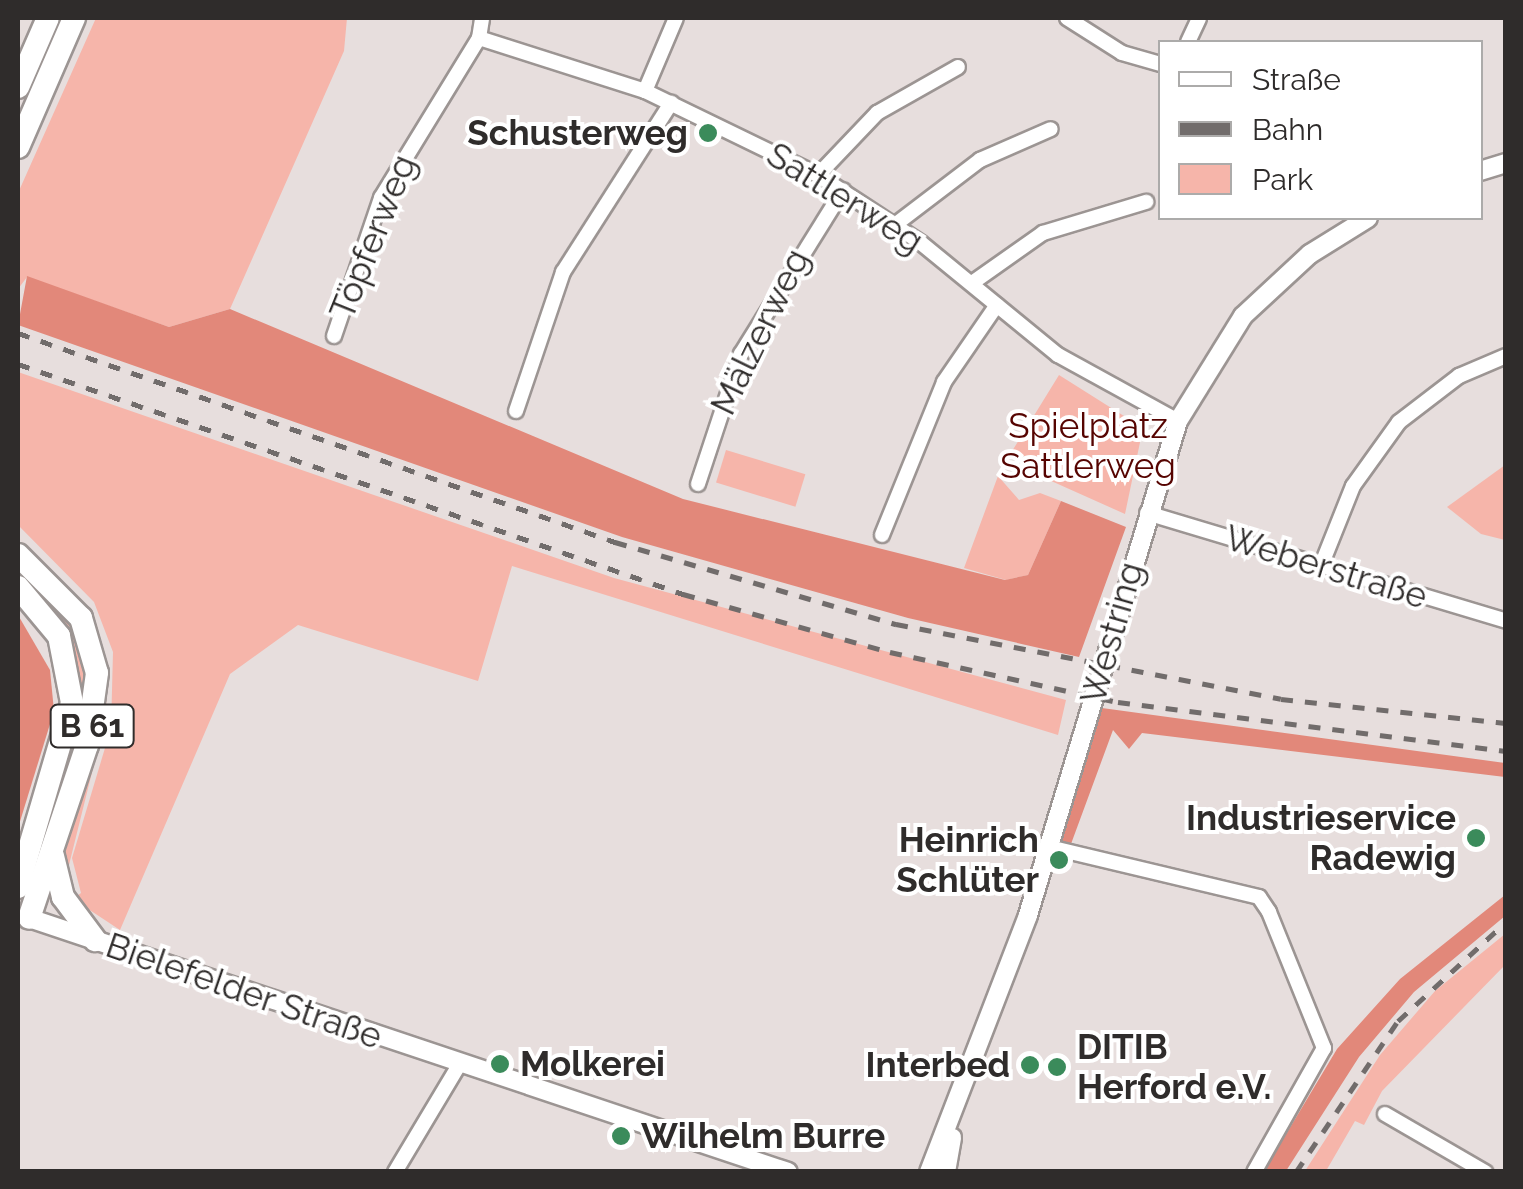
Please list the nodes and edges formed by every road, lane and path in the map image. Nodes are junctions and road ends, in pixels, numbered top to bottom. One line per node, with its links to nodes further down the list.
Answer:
1 (48, 18): 9 (highway)
2 (74, 18): 13 (highway)
3 (482, 18): 6 (street)
4 (676, 18): 10 (street)
5 (1067, 18): 7 (street)
6 (479, 38): 10 (street, Sattlerweg); 21 (street, Töpferweg)
7 (1158, 63)
8 (958, 67): 14 (street)
9 (18, 87)
10 (644, 91): 11 (street, Sattlerweg)
11 (671, 102): 14 (street, Sattlerweg); 23 (street)
12 (1051, 130): 18 (street)
13 (18, 147)
14 (818, 175): 15 (street, Sattlerweg)
15 (843, 190): 18 (street, Sattlerweg); 25 (street, Mälzerweg)
16 (1146, 202): 19 (street)
17 (1365, 220): 24 (street, Westring)
18 (896, 224): 19 (street, Sattlerweg)
19 (972, 283): 20 (street, Sattlerweg)
20 (997, 305): 24 (street, Sattlerweg); 27 (street)
21 (334, 336)
22 (1506, 356): 29 (street)
23 (516, 411)
24 (1178, 421): 26 (street, Westring)
25 (698, 484)
26 (1146, 513): 29 (street, Weberstraße); 32 (street, Westring)
27 (882, 535)
28 (18, 555): 33 (highway, B 61)
29 (1321, 566): 31 (street, Weberstraße)
30 (18, 587): 34 (highway)
31 (1506, 621)
32 (1048, 847): 38 (street, Westring); 44 (street)
33 (53, 856): 35 (highway, B 61); 36 (highway)
34 (18, 887)
35 (29, 918): 36 (street, Bielefelder Straße)
36 (95, 940): 37 (street, Bielefelder Straße)
37 (460, 1065): 40 (street); 41 (street, Bielefelder Straße)
38 (957, 1114): 42 (street, Westring); 43 (street, Westring)
39 (1385, 1114): 45 (street)
40 (395, 1172)
41 (788, 1172)
42 (929, 1172)
43 (946, 1172)
44 (1254, 1172)
45 (1486, 1172)

